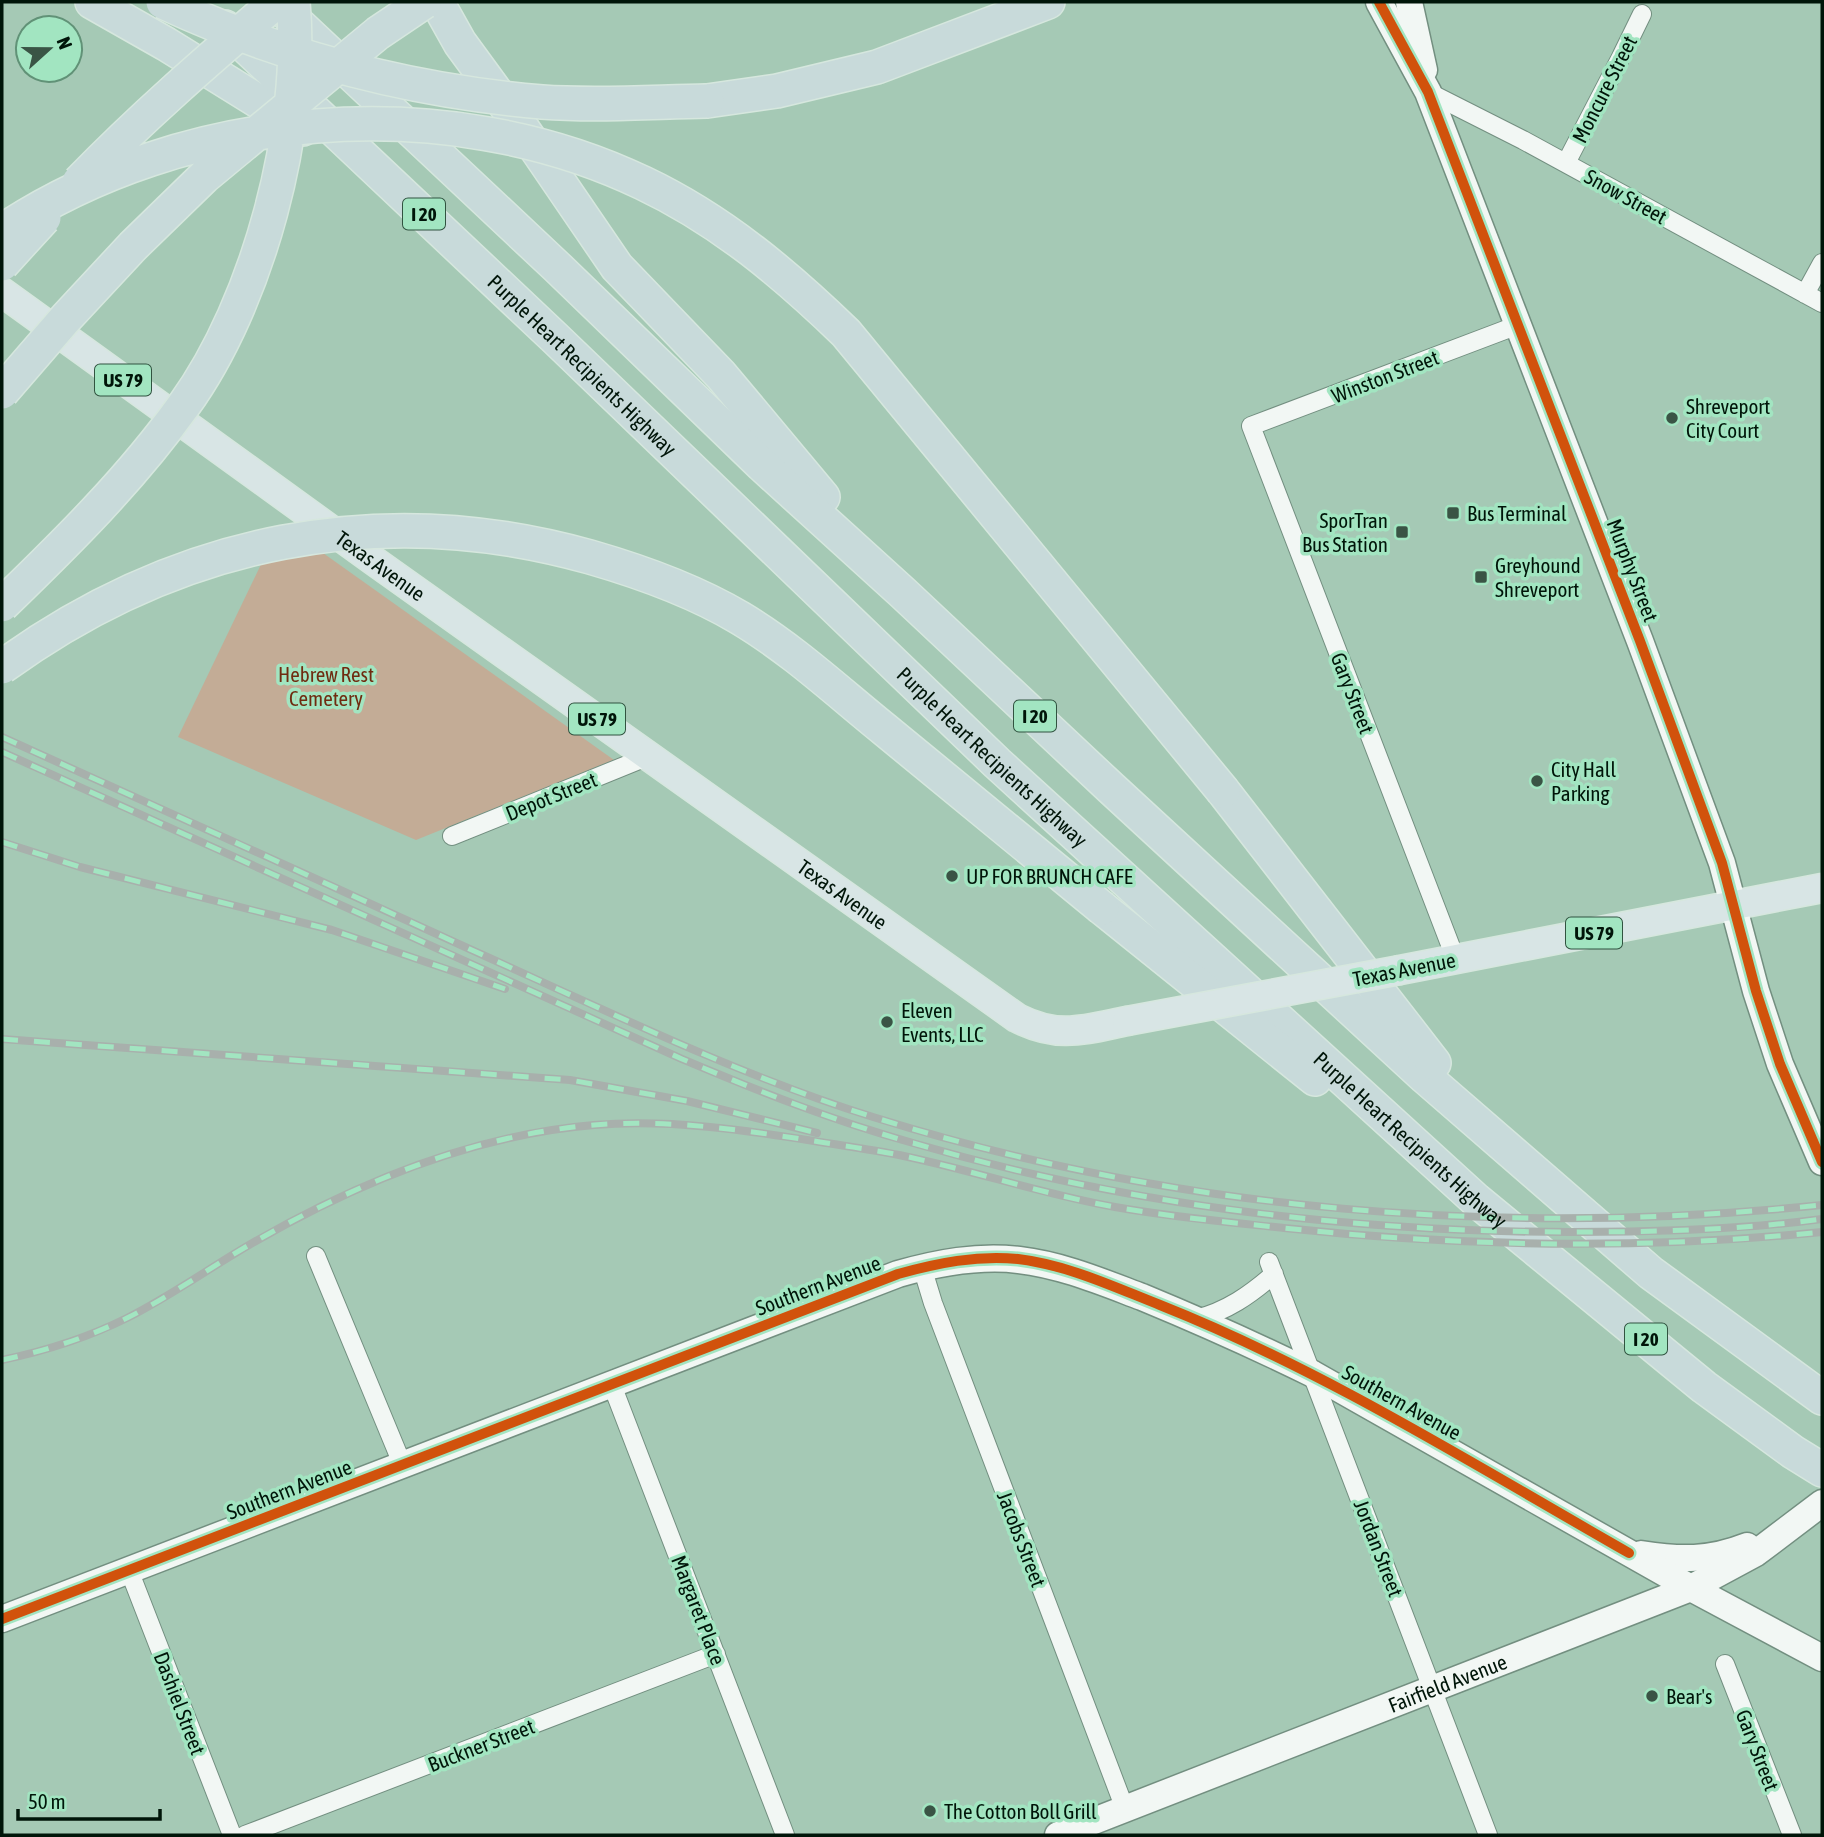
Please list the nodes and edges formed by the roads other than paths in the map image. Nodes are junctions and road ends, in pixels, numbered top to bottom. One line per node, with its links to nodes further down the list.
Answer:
1 (92, 2): 14 (highway)
2 (163, 2): 8 (highway, bridge)
3 (197, 2): 14 (highway, Purple Heart Recipients Highway / I 20)
4 (275, 2): 17 (highway, bridge); 24 (highway, I 20)
5 (293, 2): 25 (highway, bridge)
6 (424, 2): 22 (highway, bridge)
7 (437, 2): 24 (highway)
8 (1048, 2)
9 (1379, 2): 12 (street, Murphy Street)
10 (1409, 2): 12 (street, Murphy Street)
11 (1642, 13): 13 (street, Moncure Street)
12 (1428, 92): 13 (street, Snow Street); 21 (street, Murphy Street)
13 (1566, 163): 19 (street, Snow Street)
14 (386, 179): 34 (highway, Purple Heart Recipients Highway / I 20)
15 (2, 231): 32 (highway, bridge)
16 (1822, 263): 19 (street)
17 (2, 264)
18 (2, 292): 27 (main road, Texas Avenue / US 79)
19 (1805, 294): 20 (street, Snow Street)
20 (1822, 303)
21 (1518, 325): 23 (street, Winston Street); 30 (street, Murphy Street)
22 (2, 392)
23 (1251, 426): 31 (street, Gary Street)
24 (903, 593): 32 (highway, I 20)
25 (2, 604)
26 (2, 667): 34 (highway, bridge)
27 (649, 756): 28 (street, Depot Street); 31 (main road, Texas Avenue / US 79, bridge)
28 (452, 836)
29 (1822, 888): 30 (main road, Texas Avenue / US 79)
30 (1732, 906): 31 (main road, Texas Avenue / US 79); 33 (street, Murphy Street)
31 (1456, 960)
32 (1487, 1132): 40 (highway, I 20)
33 (1822, 1162)
34 (1476, 1200): 42 (highway, Purple Heart Recipients Highway / I 20)
35 (316, 1256): 41 (street)
36 (922, 1267): 37 (street, Southern Avenue); 39 (street, Southern Avenue); 53 (street, Jacobs Street)
37 (1196, 1319): 38 (street, Southern Avenue); 38 (street, Jordan Street)
38 (1313, 1374): 45 (street, Southern Avenue); 52 (street, Jordan Street)
39 (612, 1385): 41 (street, Southern Avenue); 49 (street, Margaret Place)
40 (1822, 1398)
41 (403, 1466): 46 (street, Southern Avenue)
42 (1822, 1470)
43 (1818, 1507): 44 (street, Fairfield Avenue)
44 (1790, 1528): 45 (street); 47 (street, Fairfield Avenue)
45 (1629, 1553): 47 (street, Southern Avenue)
46 (129, 1570): 48 (street, Southern Avenue); 54 (street, Dashiel Street)
47 (1691, 1588): 50 (street, Southern Avenue); 52 (street, Fairfield Avenue)
48 (2, 1619)
49 (716, 1654): 55 (street, Buckner Street); 56 (street, Margaret Place)
50 (1822, 1658)
51 (1725, 1664): 59 (street, Gary Street)
52 (1433, 1690): 53 (street, Fairfield Avenue); 58 (street, Jordan Street)
53 (1125, 1809): 57 (street, Fairfield Avenue)
54 (232, 1835)
55 (245, 1835)
56 (785, 1835)
57 (1058, 1835)
58 (1488, 1835)
59 (1792, 1835)

